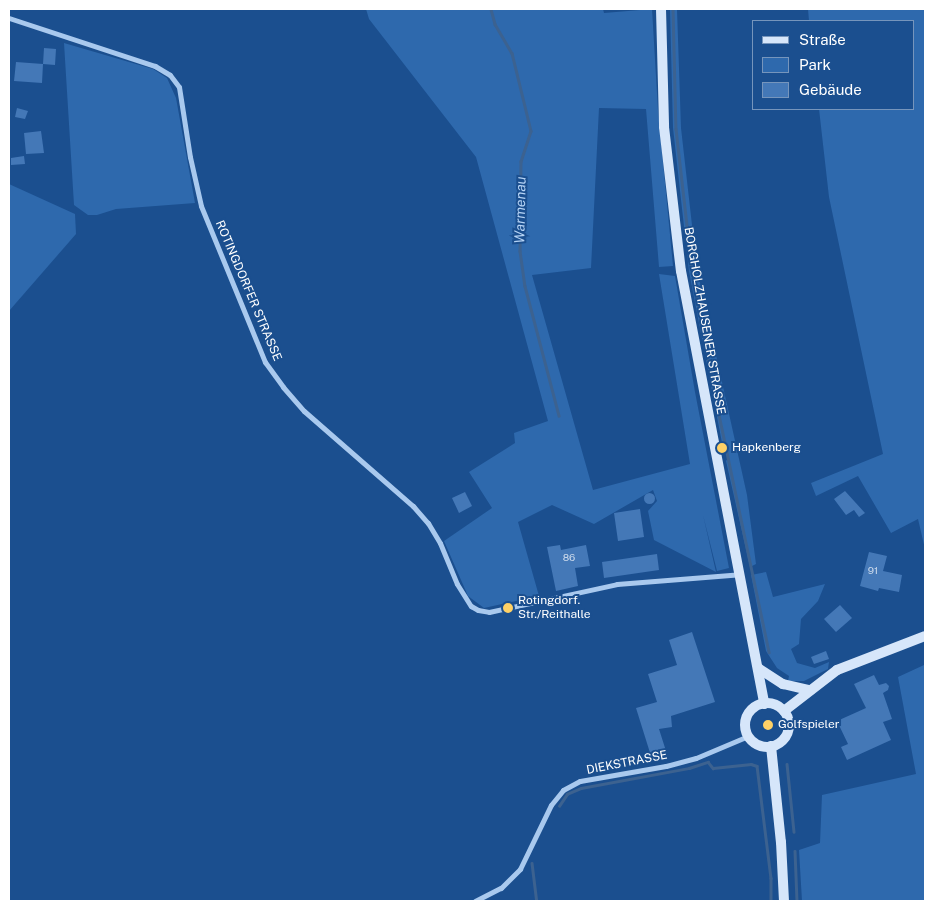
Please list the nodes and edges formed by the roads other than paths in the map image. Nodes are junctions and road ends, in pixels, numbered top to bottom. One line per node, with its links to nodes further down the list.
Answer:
1 (661, 9): 3 (main road, BORGHOLZHAUSENER STRASSE)
2 (9, 18): 3 (street, ROTINGDORFER STRASSE)
3 (741, 574): 5 (main road, BORGHOLZHAUSENER STRASSE)
4 (925, 636): 6 (main road)
5 (758, 668): 6 (main road); 7 (main road, BORGHOLZHAUSENER STRASSE)
6 (810, 690): 8 (main road)
7 (764, 704): 8 (main road); 9 (main road)
8 (784, 711): 10 (main road)
9 (748, 736): 10 (main road); 11 (street, DIEKSTRASSE)
10 (771, 746): 12 (main road)
11 (475, 901)
12 (784, 901)

